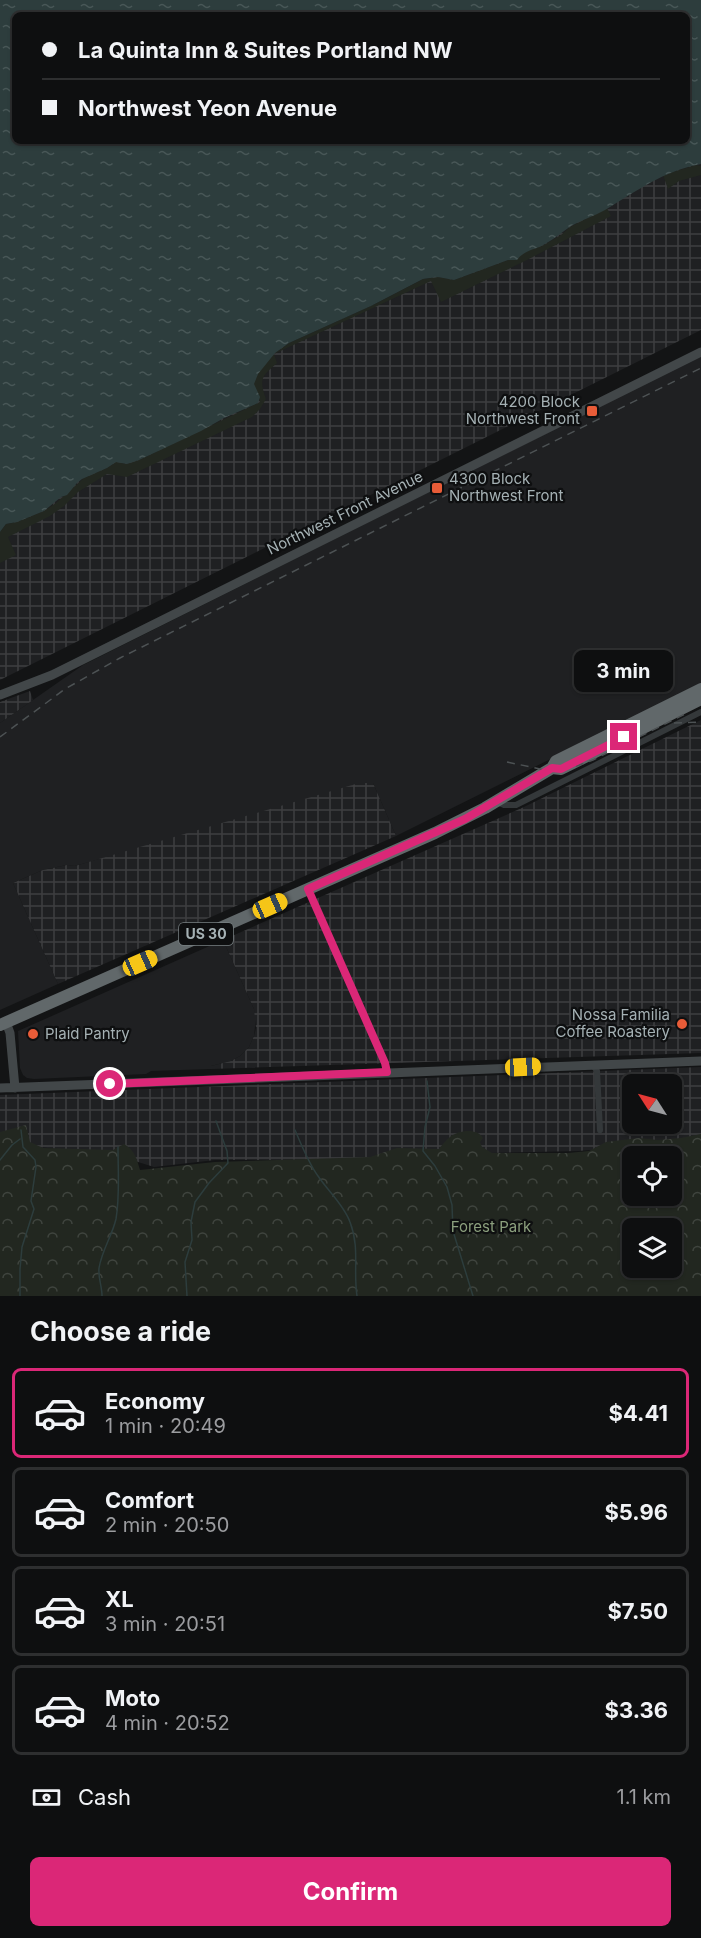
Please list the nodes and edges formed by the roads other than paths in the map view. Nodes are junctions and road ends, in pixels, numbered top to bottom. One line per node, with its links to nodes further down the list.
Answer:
1 (701, 352): 3 (main road, Northwest Front Avenue)
2 (701, 689): 6 (highway, US 30)
3 (0, 695)
4 (701, 699): 6 (highway, US 30)
5 (701, 712): 7 (street)
6 (552, 768): 7 (highway, US 30)
7 (496, 802): 8 (highway, US 30)
8 (308, 889): 9 (highway, US 30); 12 (street)
9 (3, 1023): 14 (main road)
10 (701, 1061): 11 (main road)
11 (593, 1065): 12 (main road); 15 (street)
12 (387, 1072): 14 (main road)
13 (0, 1088): 14 (main road)
14 (15, 1088)
15 (600, 1130)

